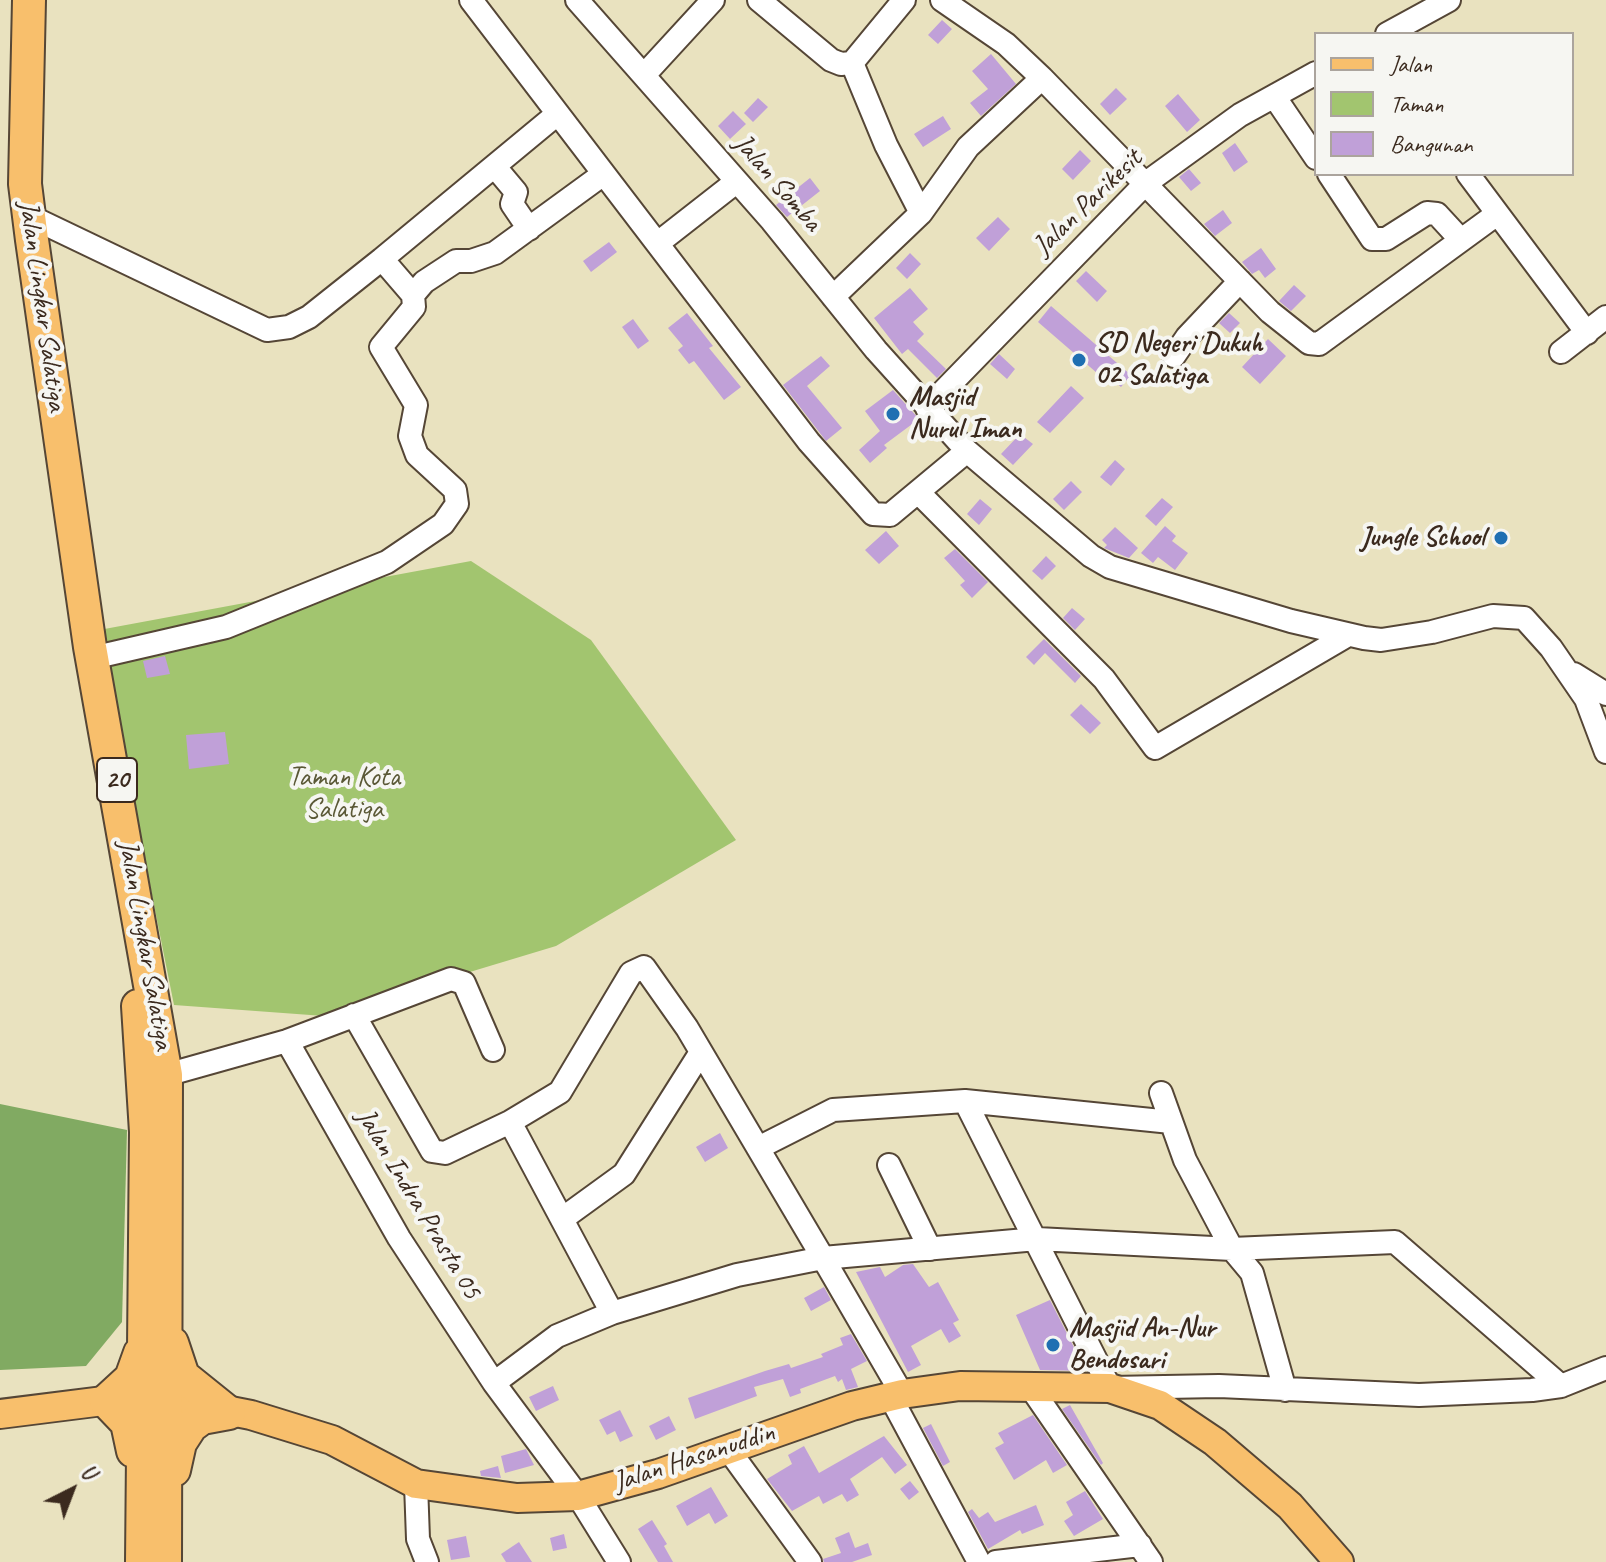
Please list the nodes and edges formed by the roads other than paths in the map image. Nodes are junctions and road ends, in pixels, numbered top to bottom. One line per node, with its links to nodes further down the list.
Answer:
1 (8, 0): 42 (highway, Jalan Lingkar Salatiga / 20)
2 (29, 0): 26 (highway, Jalan Lingkar Salatiga / 20)
3 (471, 0): 16 (street)
4 (577, 0): 12 (street, Jalan Somba)
5 (713, 0): 12 (street)
6 (759, 0): 11 (street)
7 (904, 0): 11 (street)
8 (942, 0): 14 (street)
9 (1449, 0): 10 (street)
10 (1391, 32)
11 (852, 63): 24 (street)
12 (645, 74): 22 (street, Jalan Somba)
13 (1314, 74): 15 (street, Jalan Parikesit)
14 (1042, 78): 23 (street); 24 (street)
15 (1274, 96): 17 (street); 23 (street, Jalan Parikesit)
16 (556, 115): 18 (street); 19 (street)
17 (1314, 155)
18 (495, 167): 27 (street); 30 (street)
19 (602, 175): 27 (street); 29 (street)
20 (1329, 176): 28 (street)
21 (1469, 176): 25 (street)
22 (736, 182): 29 (street); 33 (street, Jalan Somba)
23 (1146, 183): 31 (street); 38 (street, Jalan Parikesit)
24 (921, 213): 33 (street)
25 (1497, 214): 28 (street); 35 (street)
26 (29, 216): 30 (street); 42 (highway, Jalan Lingkar Salatiga / 20)
27 (529, 229): 32 (street)
28 (1461, 240): 31 (street)
29 (658, 243): 40 (street)
30 (382, 259): 32 (street)
31 (1240, 281): 37 (street)
32 (413, 295): 42 (street)
33 (833, 297): 38 (street, Jalan Somba)
34 (1606, 317): 35 (street)
35 (1587, 333): 36 (street)
36 (1561, 352)
37 (1174, 356)
38 (927, 408): 39 (street, Jalan Somba)
39 (967, 451): 40 (street); 41 (street, Jalan Somba)
40 (918, 492): 41 (street)
41 (1348, 635): 43 (street, Jalan Somba)
42 (89, 670): 49 (highway, Jalan Lingkar Salatiga / 20); 62 (highway, Jalan Lingkar Salatiga / 20)
43 (1594, 701): 44 (street)
44 (1606, 752)
45 (354, 1015): 46 (street); 47 (street); 52 (street)
46 (287, 1041): 49 (street); 64 (street, Jalan Indra Prasta 05)
47 (493, 1050)
48 (701, 1052): 52 (street); 54 (street); 56 (street)
49 (166, 1075): 62 (highway, Jalan Lingkar Salatiga / 20)
50 (1161, 1093): 53 (street)
51 (965, 1101): 53 (street); 54 (street); 57 (street)
52 (510, 1122): 56 (street)
53 (1171, 1122): 59 (street)
54 (758, 1148): 60 (street)
55 (889, 1165): 58 (street)
56 (562, 1219): 61 (street)
57 (1037, 1239): 58 (street); 59 (street); 67 (street)
58 (930, 1249): 60 (street)
59 (1232, 1249): 66 (street); 68 (street)
60 (823, 1258): 61 (street); 69 (street)
61 (612, 1313): 64 (street)
62 (154, 1315): 70 (highway, Jalan Lingkar Salatiga / 20); 71 (highway); 72 (highway)
63 (1606, 1368): 66 (street)
64 (494, 1383): 76 (street, Jalan Indra Prasta 05)
65 (1029, 1385): 67 (main road, Jalan Hasanuddin); 69 (main road, Jalan Hasanuddin); 78 (street)
66 (1561, 1386): 68 (street)
67 (1110, 1388): 68 (street); 86 (main road, Jalan Hasanuddin)
68 (1285, 1390)
69 (896, 1395): 74 (main road, Jalan Hasanuddin); 84 (street)
70 (154, 1399): 71 (main road, Jalan Hasanuddin); 72 (main road, Jalan Hasanuddin); 77 (highway, Jalan Lingkar Salatiga / 20)
71 (106, 1401): 73 (main road, Jalan Hasanuddin); 77 (highway)
72 (229, 1413): 75 (main road, Jalan Hasanuddin); 77 (highway)
73 (0, 1414)
74 (728, 1449): 76 (main road, Jalan Hasanuddin); 79 (street)
75 (416, 1484): 76 (main road, Jalan Hasanuddin); 82 (street)
76 (578, 1496): 83 (street, Jalan Indra Prasta 05)
77 (154, 1515): 80 (highway, Jalan Lingkar Salatiga / 20); 81 (highway, Jalan Lingkar Salatiga / 20)
78 (1145, 1554): 85 (street)
79 (804, 1560)
80 (142, 1562)
81 (165, 1562)
82 (427, 1562)
83 (619, 1562)
84 (979, 1562)
85 (996, 1562)
86 (1339, 1562)

